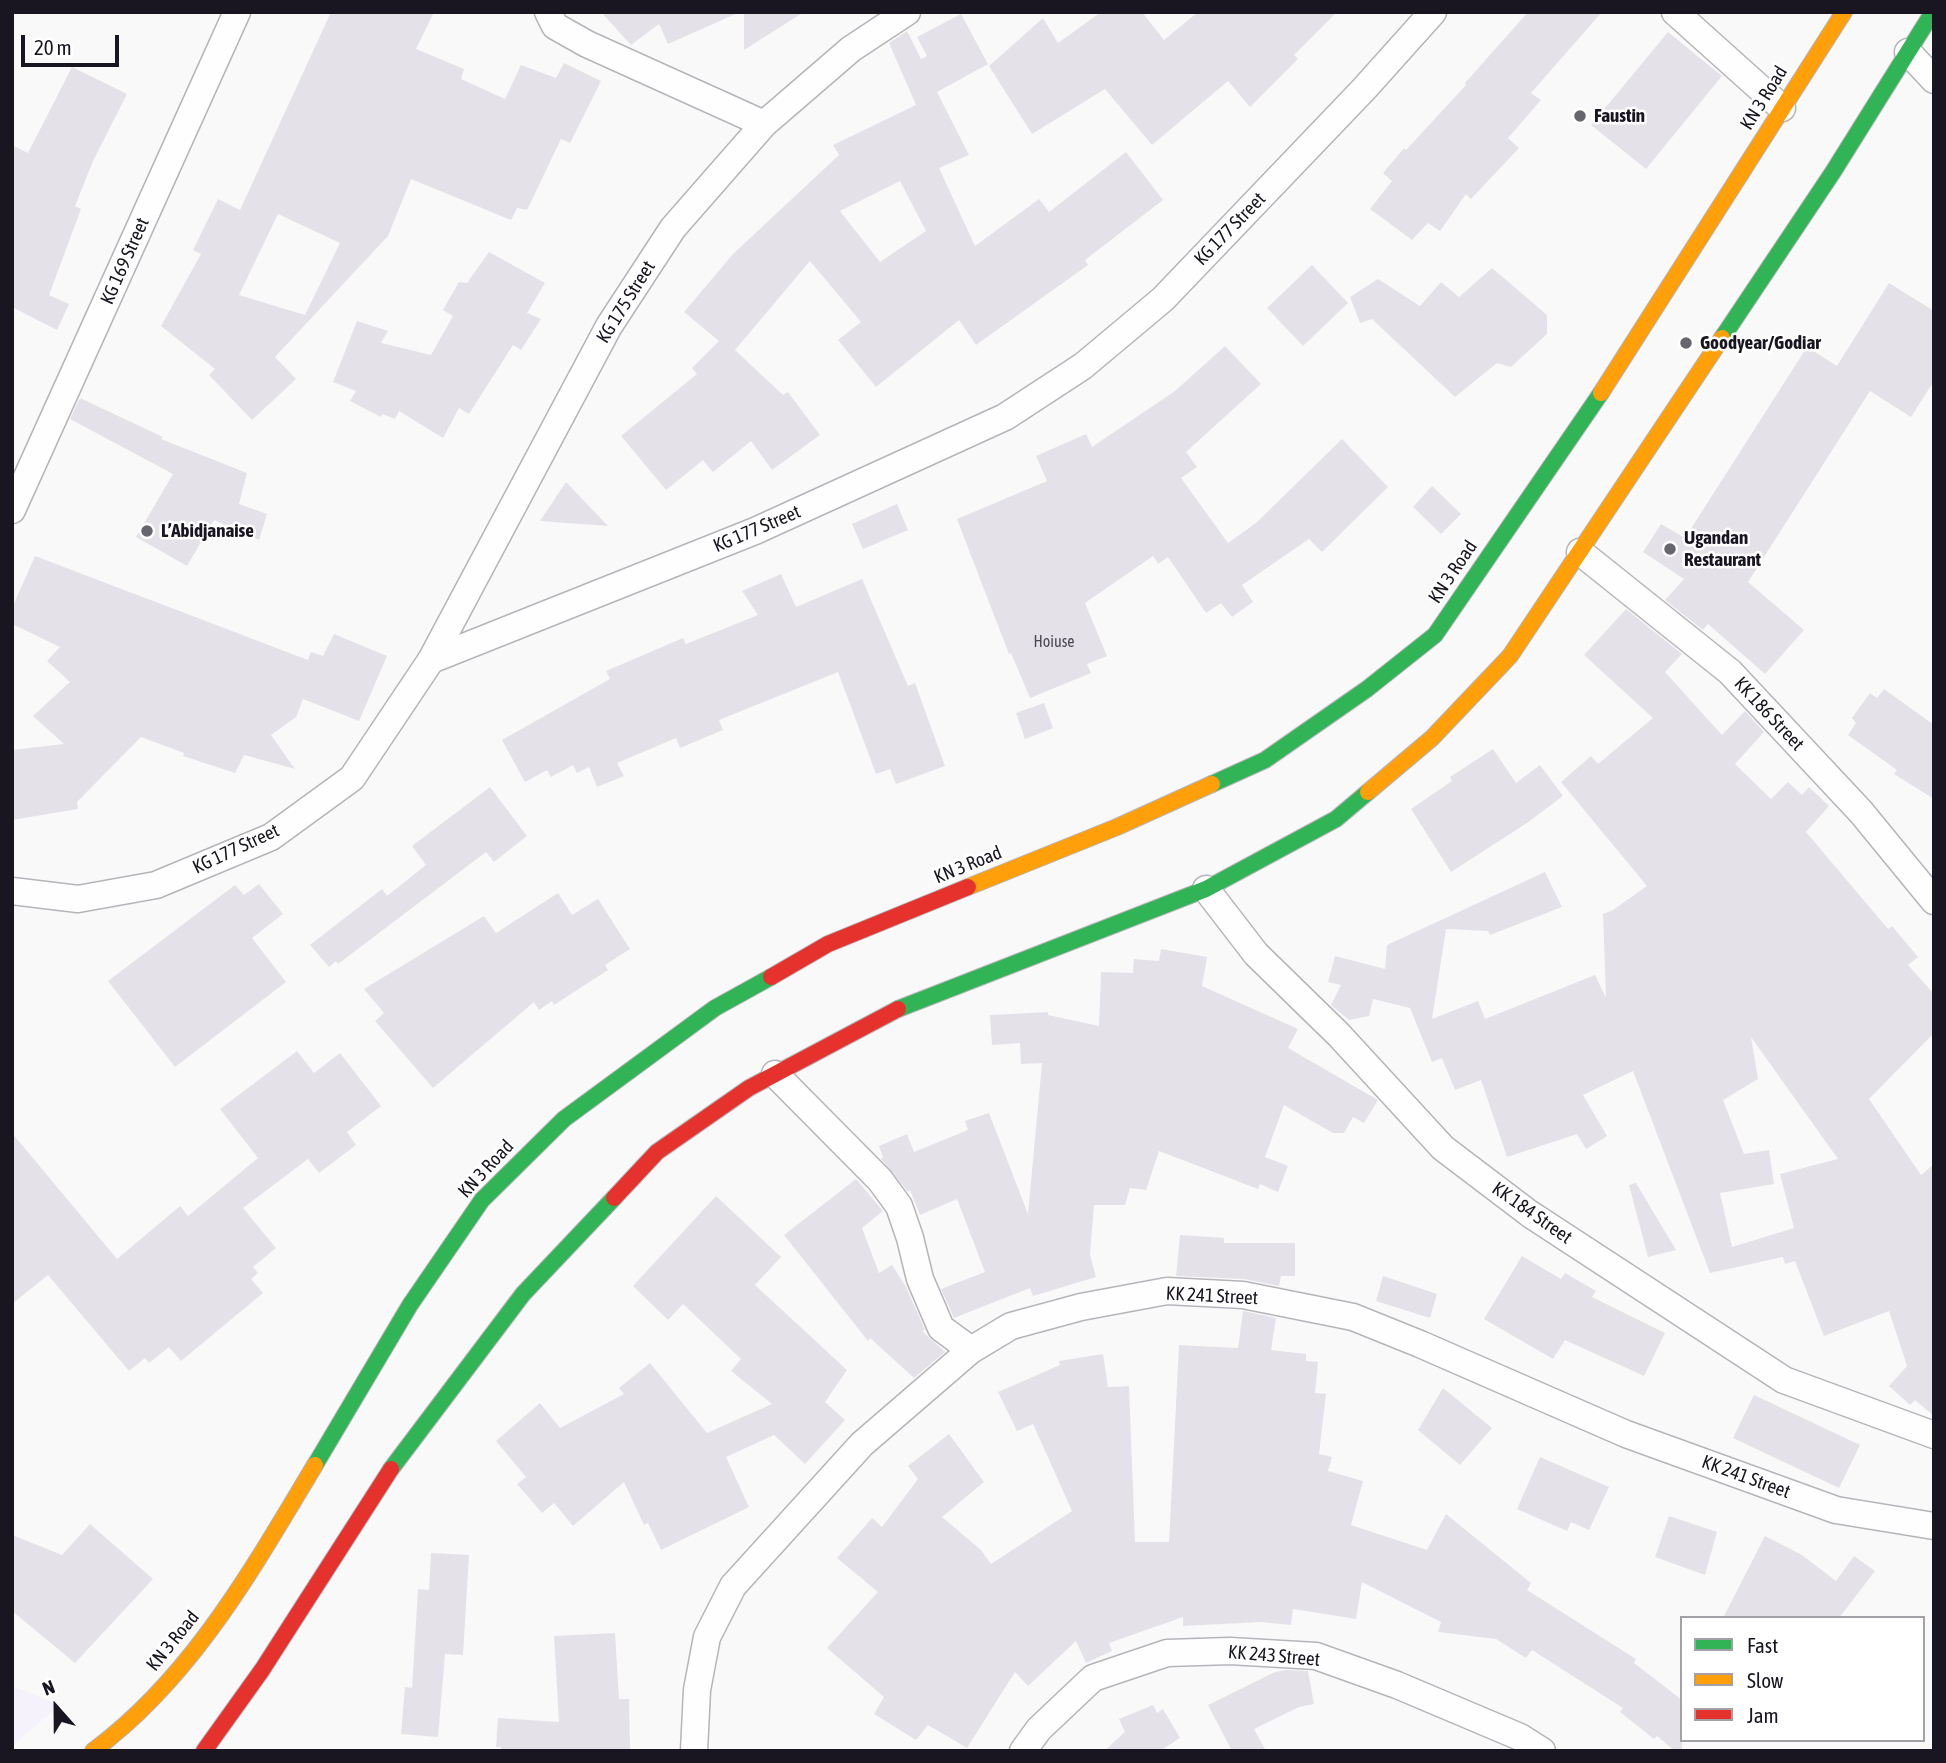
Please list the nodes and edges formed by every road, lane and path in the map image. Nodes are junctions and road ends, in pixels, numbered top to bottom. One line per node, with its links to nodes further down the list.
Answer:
1 (237, 12): 12 (street, KG 169 Street)
2 (548, 12): 11 (street)
3 (907, 12): 11 (street, KG 175 Street)
4 (1433, 12): 14 (street, KG 177 Street)
5 (1675, 12): 10 (street)
6 (1844, 12): 10 (highway, KN 3 Road)
7 (1933, 12): 8 (highway)
8 (1908, 52): 9 (street); 13 (highway)
9 (1934, 80)
10 (1782, 108): 22 (highway, KN 3 Road)
11 (764, 124): 14 (street, KG 175 Street)
12 (12, 510)
13 (1580, 552): 15 (highway); 17 (street, KK 186 Street)
14 (431, 660): 16 (street, KG 177 Street)
15 (1206, 889): 18 (highway); 20 (street, KK 184 Street)
16 (12, 891)
17 (1934, 901)
18 (775, 1074): 19 (street); 23 (highway)
19 (971, 1350): 21 (street, KK 241 Street); 24 (street, KK 241 Street)
20 (1934, 1435)
21 (1933, 1529)
22 (93, 1751)
23 (204, 1751)
24 (694, 1751)
25 (1023, 1751): 26 (street, KK 243 Street)
26 (1542, 1751)

